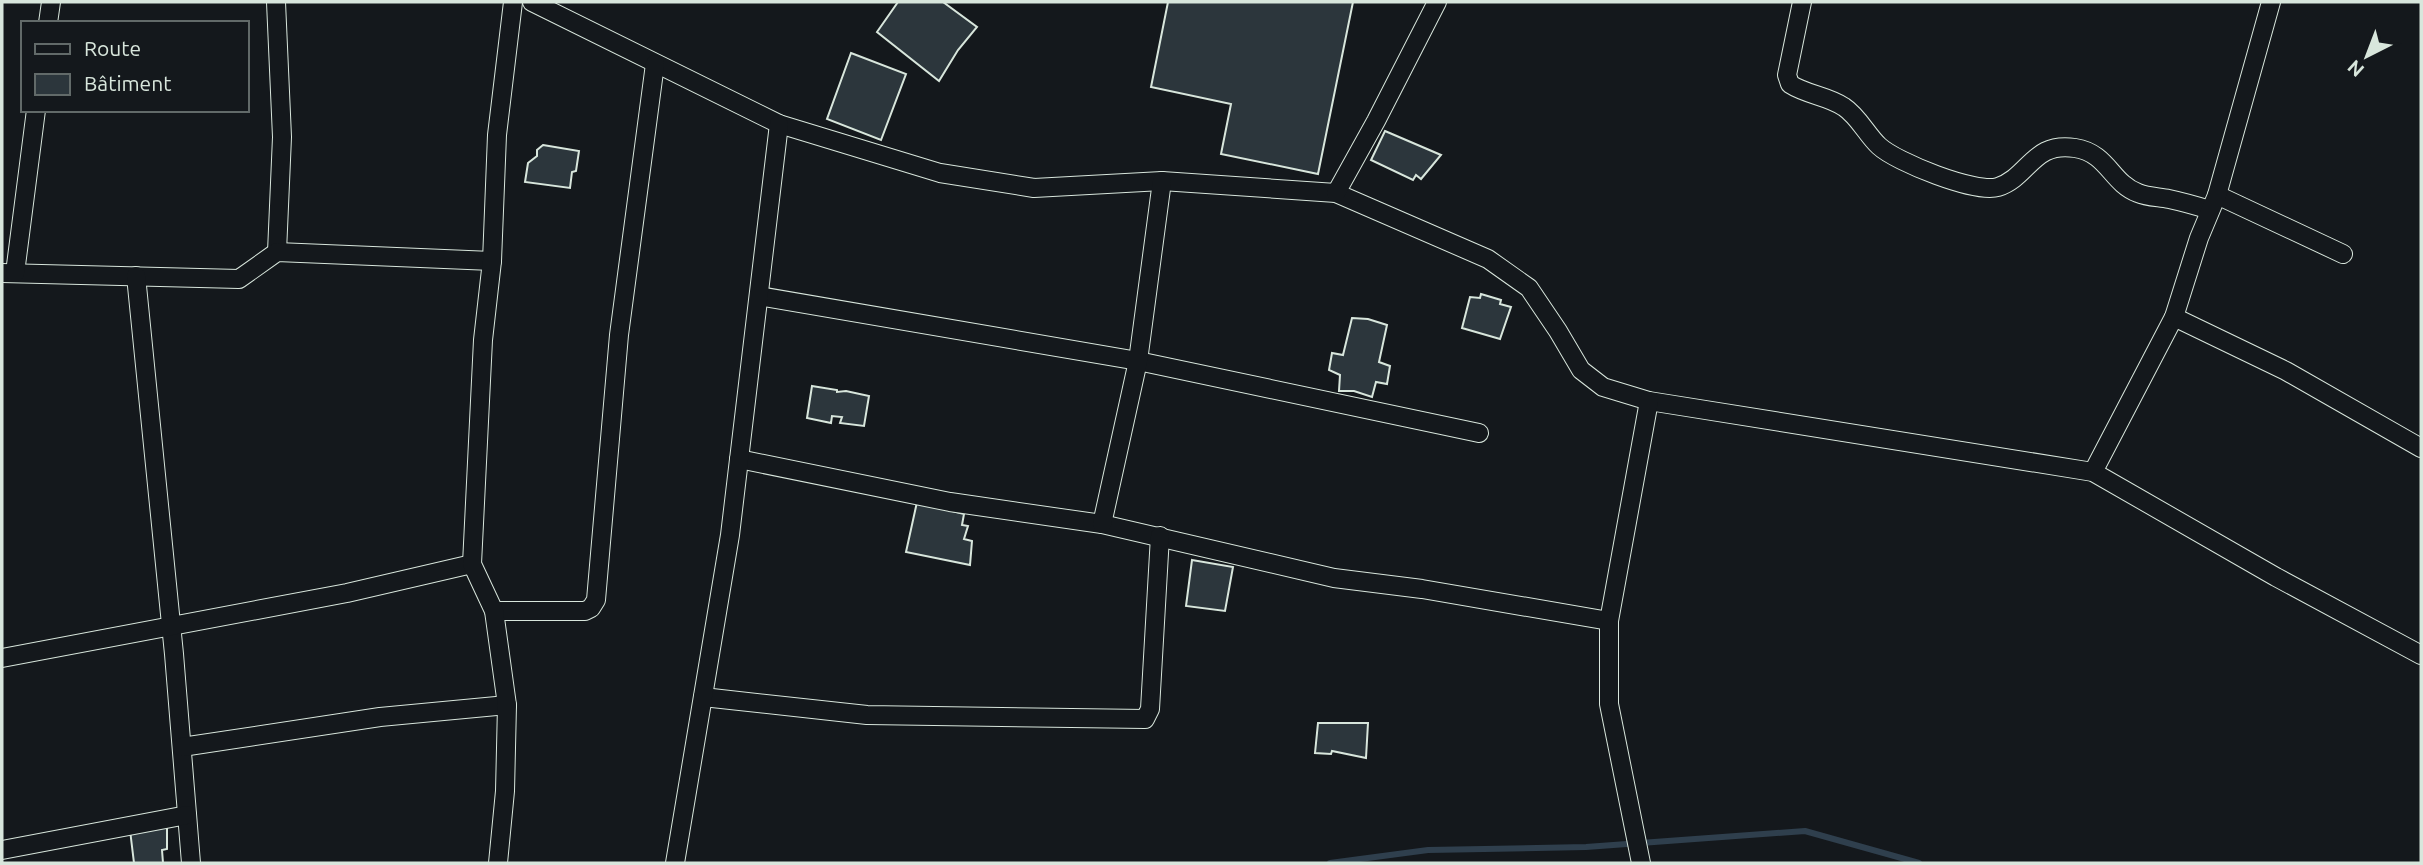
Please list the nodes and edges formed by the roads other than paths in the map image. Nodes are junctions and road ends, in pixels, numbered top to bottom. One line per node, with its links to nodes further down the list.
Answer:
1 (51, 2): 8 (street)
2 (276, 2): 15 (street)
3 (513, 2): 17 (street)
4 (532, 2): 9 (street)
5 (1437, 2): 13 (street)
6 (1802, 2): 14 (street)
7 (2270, 2): 14 (street)
8 (48, 21)
9 (655, 64): 11 (street); 31 (street)
10 (36, 112): 18 (street)
11 (779, 124): 12 (street); 20 (street)
12 (1162, 181): 13 (street); 22 (street)
13 (1336, 193): 23 (street)
14 (2214, 202): 16 (street); 21 (street)
15 (277, 251): 17 (street); 19 (street)
16 (2343, 254)
17 (492, 261): 30 (street)
18 (8, 273): 19 (street)
19 (136, 276): 33 (street)
20 (759, 296): 22 (street); 26 (street)
21 (2174, 317): 25 (street); 27 (street)
22 (1138, 361): 24 (street); 28 (street)
23 (1649, 401): 27 (street); 32 (street)
24 (1479, 432)
25 (2421, 448)
26 (739, 459): 28 (street); 36 (street)
27 (2093, 472): 34 (street)
28 (1102, 524): 29 (street)
29 (1160, 536): 32 (street); 36 (street)
30 (472, 564): 31 (street); 33 (street)
31 (495, 611): 37 (street)
32 (1609, 621): 45 (street)
33 (171, 626): 35 (street); 38 (street)
34 (2421, 655)
35 (2, 658)
36 (703, 697): 44 (street)
37 (507, 705): 38 (street); 43 (street)
38 (182, 747): 39 (street)
39 (187, 815): 40 (street); 42 (street)
40 (2, 849): 41 (street)
41 (4, 863)
42 (191, 863)
43 (498, 863)
44 (675, 863)
45 (1641, 863)

